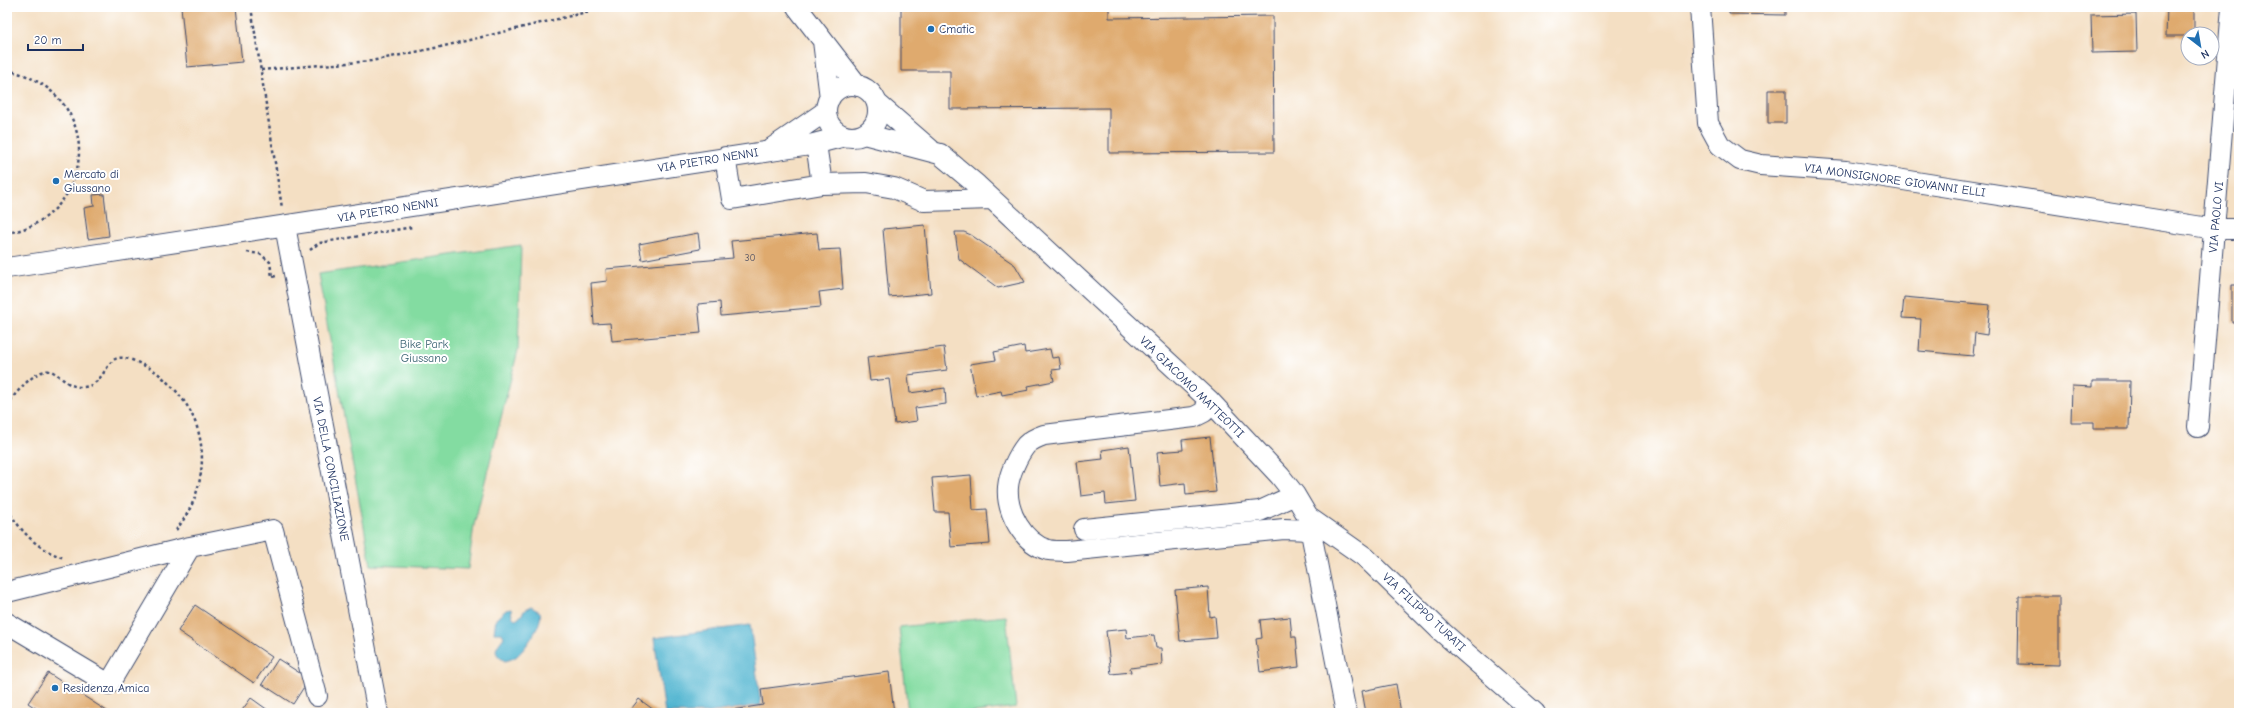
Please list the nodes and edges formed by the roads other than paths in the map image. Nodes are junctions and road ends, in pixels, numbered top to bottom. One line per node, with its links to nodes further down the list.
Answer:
1 (797, 7): 4 (street)
2 (1700, 7): 18 (street, VIA MONSIGNORE GIOVANNI ELLI)
3 (2232, 7): 18 (street, VIA PAOLO VI)
4 (822, 39): 5 (street); 7 (street)
5 (858, 86): 6 (street); 7 (street)
6 (877, 103): 8 (street); 13 (street, VIA GIACOMO MATTEOTTI)
7 (828, 104): 9 (street); 11 (street, VIA PIETRO NENNI)
8 (864, 134): 9 (street); 13 (street, VIA GIACOMO MATTEOTTI)
9 (845, 136): 10 (street, VIA PIETRO NENNI)
10 (816, 144): 11 (street, VIA PIETRO NENNI); 14 (street)
11 (769, 150): 12 (street, VIA PIETRO NENNI)
12 (725, 157): 14 (street); 17 (street, VIA PIETRO NENNI)
13 (942, 157): 15 (street, VIA GIACOMO MATTEOTTI); 16 (street)
14 (822, 184): 16 (street)
15 (992, 199): 16 (street); 21 (street, VIA GIACOMO MATTEOTTI)
16 (940, 200)
17 (285, 226): 20 (street, VIA PIETRO NENNI); 30 (street, VIA DELLA CONCILIAZIONE)
18 (2215, 229): 19 (street, VIA MONSIGNORE GIOVANNI ELLI); 22 (street, VIA PAOLO VI)
19 (2239, 229)
20 (7, 268)
21 (1209, 400): 23 (street, VIA GIACOMO MATTEOTTI); 24 (street)
22 (2198, 427)
23 (1294, 496): 24 (street, VIA GIACOMO MATTEOTTI); 25 (street)
24 (1309, 524): 31 (street, VIA GIACOMO MATTEOTTI); 32 (street, VIA FILIPPO TURATI)
25 (1084, 529)
26 (190, 547): 27 (street); 28 (street); 29 (street)
27 (7, 592)
28 (7, 623)
29 (317, 696)
30 (378, 713)
31 (1346, 713)
32 (1535, 713)

